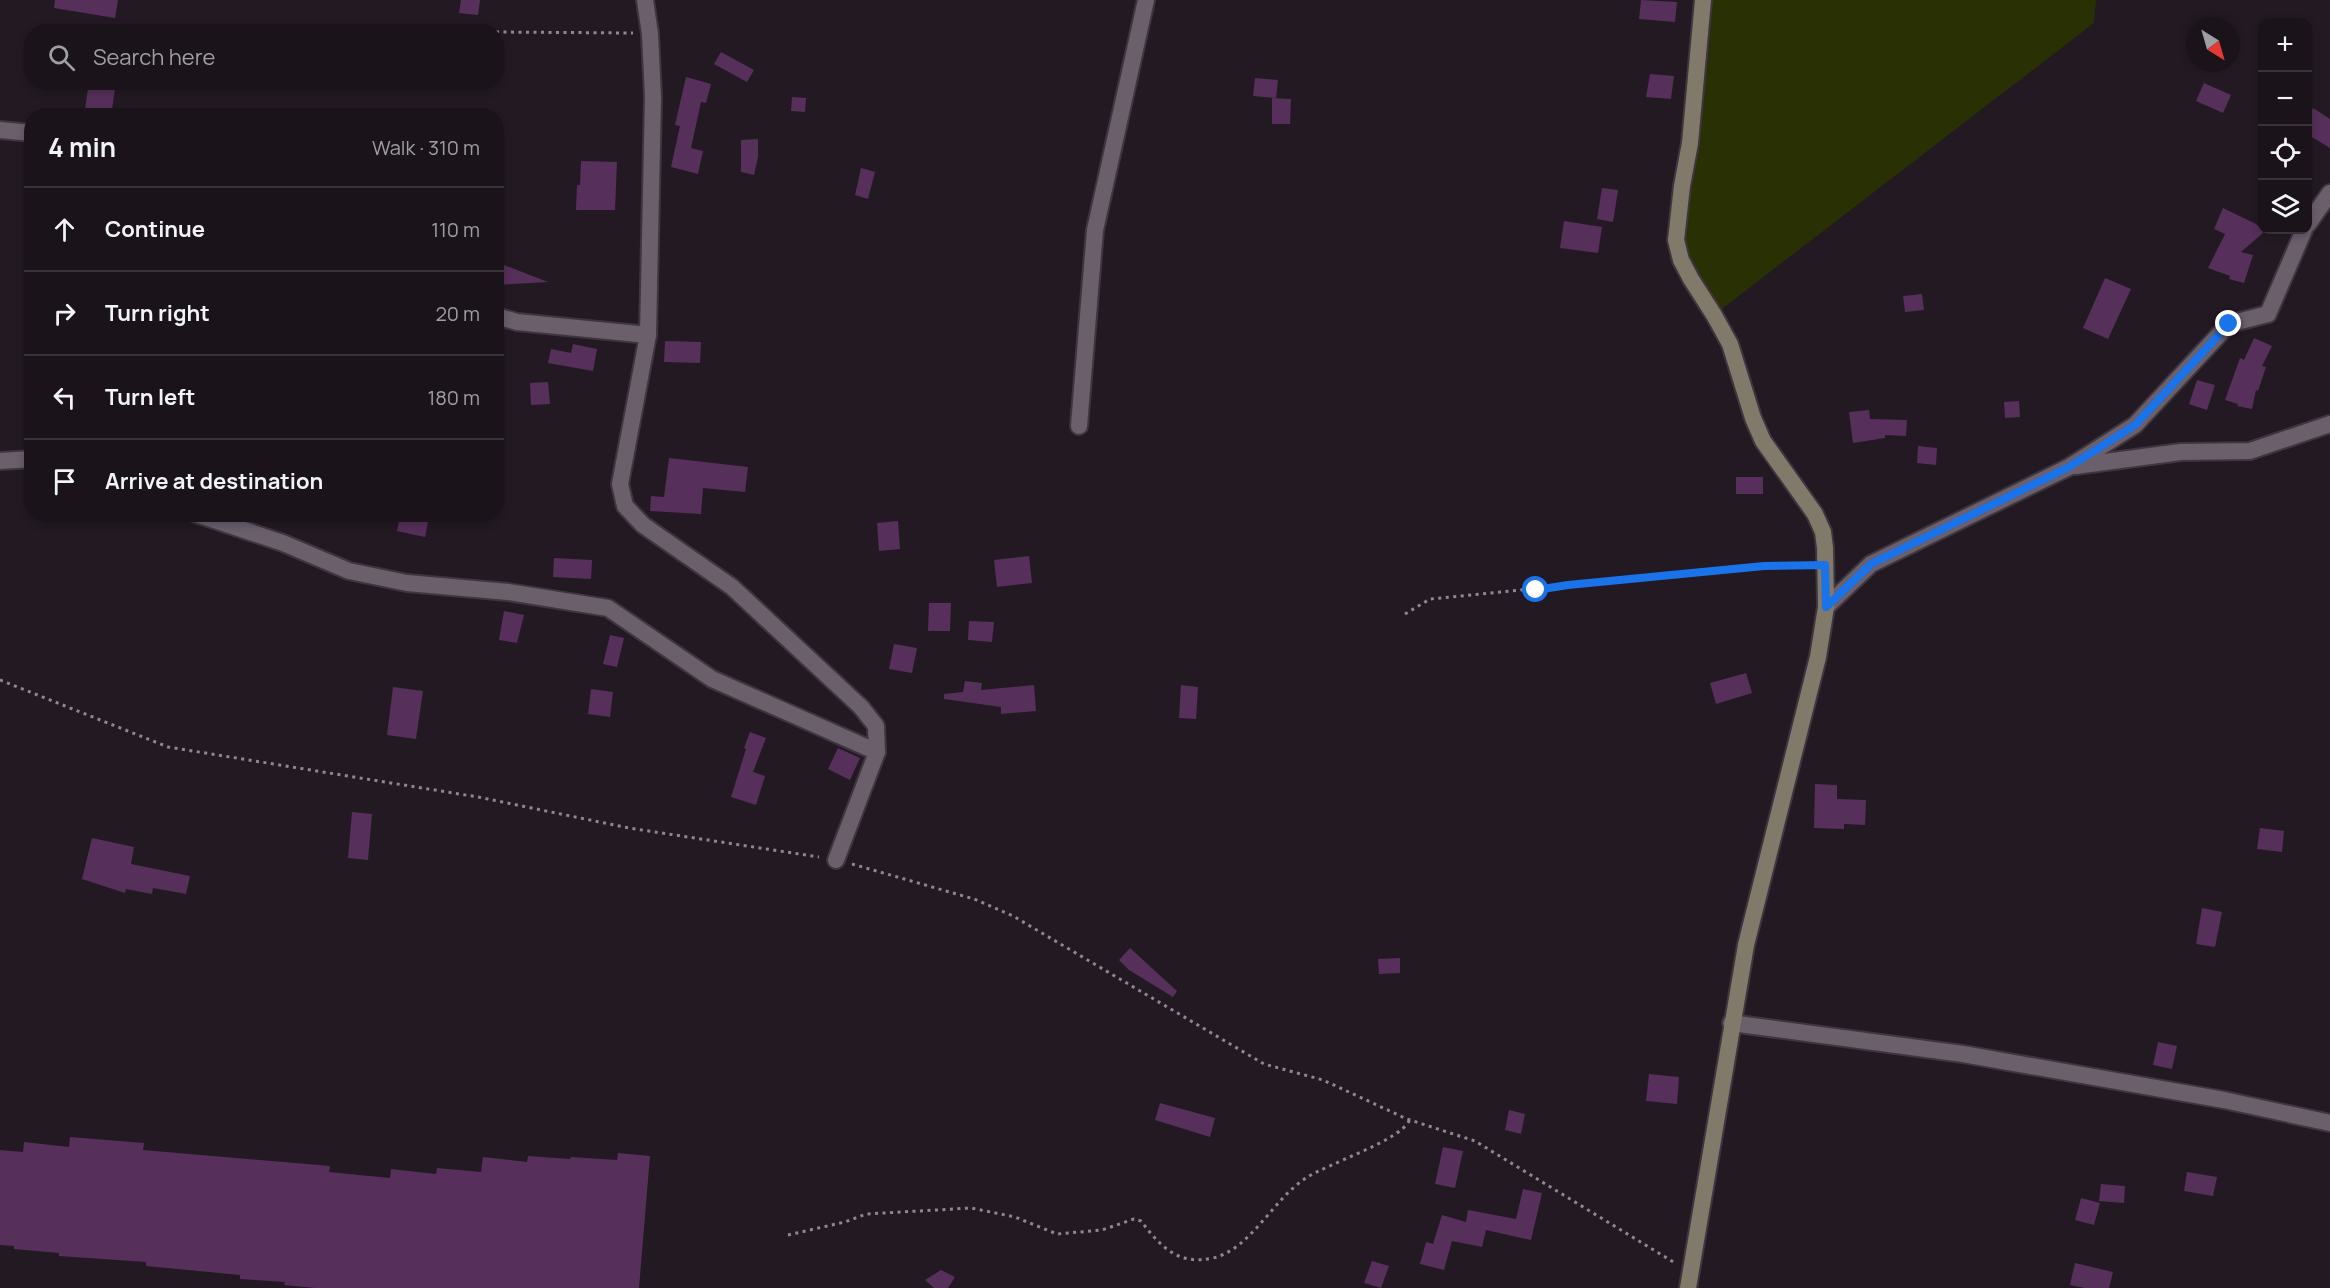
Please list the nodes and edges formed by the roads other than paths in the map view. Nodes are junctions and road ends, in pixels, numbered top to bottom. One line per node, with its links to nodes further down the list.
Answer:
1 (645, 0): 10 (street)
2 (1146, 0): 12 (street)
3 (1703, 0): 17 (main road)
4 (0, 130): 5 (street)
5 (24, 132)
6 (2330, 193): 7 (street)
7 (2312, 217)
8 (2302, 234): 15 (street)
9 (504, 318): 10 (street)
10 (648, 335): 18 (street)
11 (2330, 424): 15 (street)
12 (1079, 426)
13 (24, 460): 14 (street)
14 (0, 461)
15 (2069, 467): 17 (street)
16 (220, 522): 18 (street)
17 (1826, 607): 20 (main road)
18 (877, 752): 19 (street)
19 (836, 860)
20 (1731, 1023): 21 (street); 22 (main road)
21 (2330, 1122)
22 (1689, 1280)

